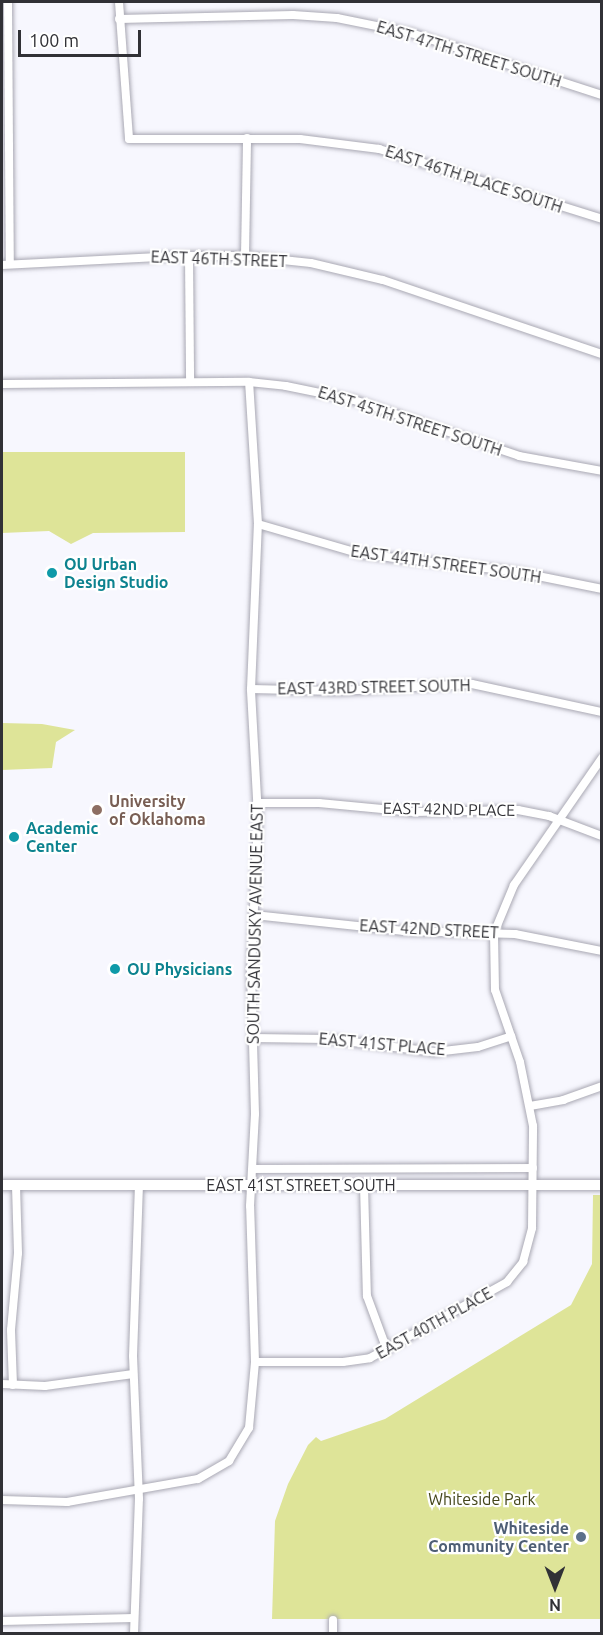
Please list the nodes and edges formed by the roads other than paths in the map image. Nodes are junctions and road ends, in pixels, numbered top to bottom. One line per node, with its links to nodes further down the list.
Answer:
1 (8, 2): 4 (street)
2 (119, 2): 3 (street)
3 (119, 19): 5 (street, EAST 47TH STREET SOUTH); 6 (street, EAST 46TH PLACE SOUTH)
4 (5, 42): 10 (street)
5 (602, 95)
6 (247, 138): 7 (street, EAST 46TH PLACE SOUTH); 9 (street)
7 (602, 219)
8 (189, 256): 9 (street, EAST 46TH STREET); 10 (street, EAST 46TH STREET); 12 (street)
9 (245, 256): 11 (street, EAST 46TH STREET)
10 (6, 264)
11 (602, 354)
12 (190, 382): 13 (street, EAST 45TH STREET SOUTH); 14 (street, EAST 45TH STREET SOUTH)
13 (249, 382): 15 (street, EAST 45TH STREET SOUTH); 16 (street, SOUTH SANDUSKY AVENUE EAST)
14 (2, 384)
15 (602, 471)
16 (258, 524): 17 (street, EAST 44TH STREET SOUTH); 18 (street, SOUTH SANDUSKY AVENUE EAST)
17 (602, 589)
18 (251, 689): 19 (street, EAST 43RD STREET SOUTH); 21 (street, SOUTH SANDUSKY AVENUE EAST)
19 (602, 712)
20 (602, 758): 22 (street)
21 (257, 803): 22 (street, EAST 42ND PLACE); 24 (street, SOUTH SANDUSKY AVENUE EAST)
22 (561, 822): 23 (street, EAST 42ND PLACE); 25 (street)
23 (602, 836)
24 (254, 915): 25 (street, EAST 42ND STREET); 28 (street, SOUTH SANDUSKY AVENUE EAST)
25 (494, 933): 26 (street, EAST 42ND STREET); 27 (street, EAST 40TH PLACE)
26 (602, 951)
27 (511, 1036): 28 (street, EAST 41ST PLACE); 30 (street, EAST 40TH PLACE)
28 (252, 1038): 32 (street, SOUTH SANDUSKY AVENUE EAST)
29 (602, 1086): 30 (street)
30 (530, 1106): 31 (street, EAST 40TH PLACE)
31 (533, 1168): 32 (street, EAST 41ST STREET SOUTH); 37 (street, EAST 40TH PLACE)
32 (253, 1169): 35 (street, SOUTH SANDUSKY AVENUE EAST)
33 (2, 1185): 34 (main road, EAST 41ST STREET SOUTH)
34 (16, 1185): 39 (main road, EAST 41ST STREET SOUTH); 44 (street)
35 (252, 1185): 36 (main road, EAST 41ST STREET SOUTH); 39 (main road, EAST 41ST STREET SOUTH); 41 (street, SOUTH SANDUSKY AVENUE EAST)
36 (364, 1185): 37 (main road, EAST 41ST STREET SOUTH); 40 (street)
37 (533, 1185): 38 (main road, EAST 41ST STREET SOUTH); 40 (street, EAST 40TH PLACE)
38 (602, 1185)
39 (139, 1186): 42 (street)
40 (387, 1350): 41 (street, EAST 40TH PLACE)
41 (255, 1362): 45 (street, SOUTH SANDUSKY AVENUE EAST)
42 (133, 1374): 44 (street); 45 (street)
43 (2, 1384): 44 (street)
44 (13, 1385)
45 (139, 1489): 46 (street); 47 (street)
46 (2, 1500)
47 (134, 1618): 49 (street); 50 (street)
48 (333, 1620): 51 (street)
49 (2, 1621)
50 (134, 1634)
51 (333, 1634)

